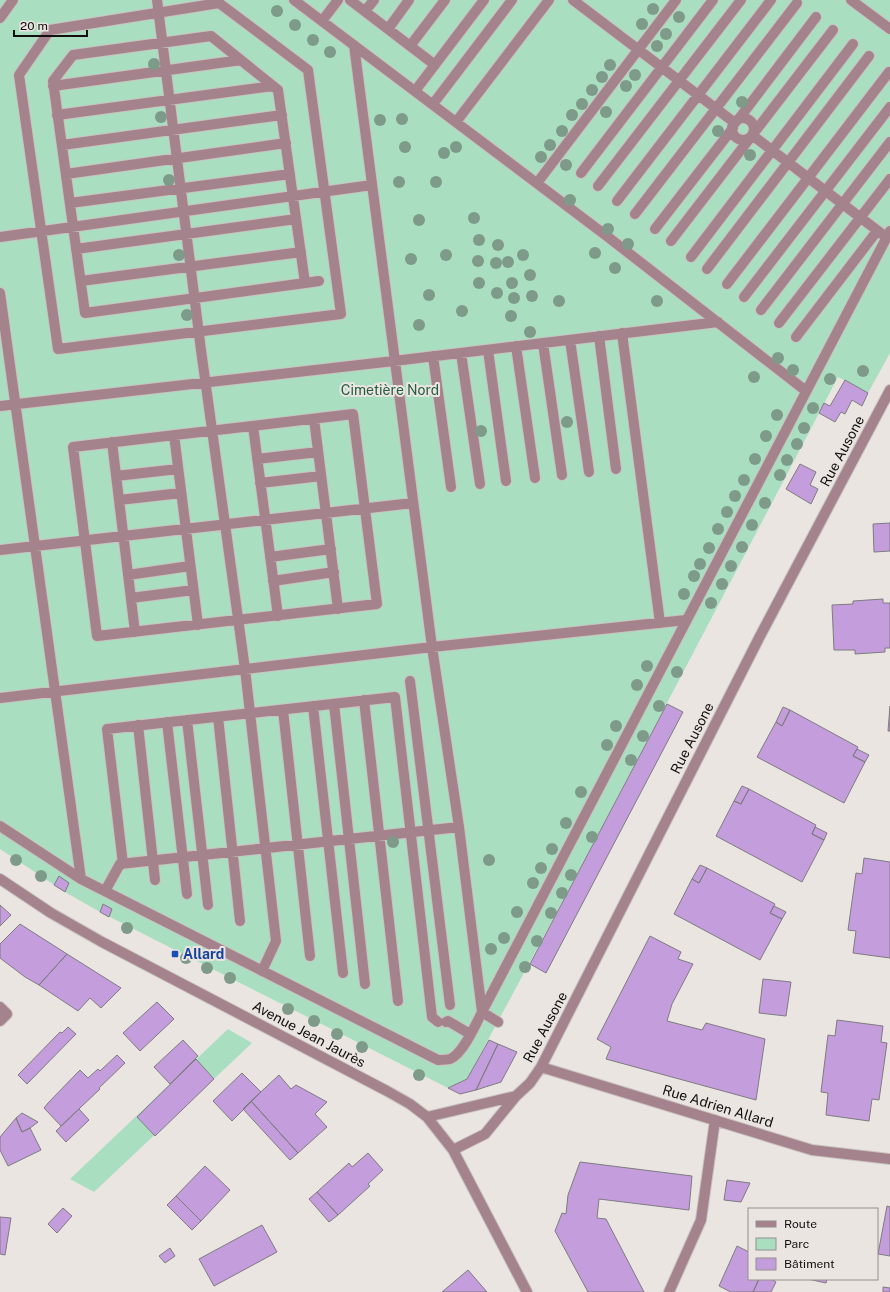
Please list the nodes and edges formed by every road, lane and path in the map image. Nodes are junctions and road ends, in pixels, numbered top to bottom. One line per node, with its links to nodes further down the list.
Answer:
1 (13, 0): 22 (street)
2 (157, 0): 20 (street)
3 (338, 0): 23 (street)
4 (350, 0): 19 (street)
5 (374, 0): 19 (street)
6 (410, 0): 24 (street)
7 (445, 0): 30 (street)
8 (484, 0): 34 (street)
9 (512, 0): 44 (street)
10 (549, 0): 49 (street)
11 (573, 0): 31 (street)
12 (676, 0): 31 (street)
13 (713, 0): 35 (street)
14 (741, 0): 38 (street)
15 (771, 0): 42 (street)
16 (298, 1): 23 (street)
17 (853, 1): 25 (street)
18 (797, 3): 46 (street)
19 (365, 12): 24 (street)
20 (159, 13): 27 (street); 69 (street); 81 (street)
21 (816, 17): 50 (street)
22 (0, 18)
23 (322, 21): 29 (street)
24 (388, 29): 30 (street)
25 (890, 29)
26 (833, 30): 52 (street)
27 (163, 43): 33 (street); 36 (street); 39 (street)
28 (853, 44): 56 (street)
29 (354, 45): 41 (street); 65 (street)
30 (410, 46): 34 (street)
31 (638, 50): 35 (street); 64 (street)
32 (869, 56): 58 (street)
33 (241, 60): 36 (street); 40 (street)
34 (435, 65): 41 (street)
35 (662, 67): 38 (street); 59 (street)
36 (166, 70): 39 (street); 43 (street)
37 (889, 72): 62 (street)
38 (679, 81): 42 (street); 66 (street)
39 (53, 86): 47 (street)
40 (273, 86): 43 (street); 48 (street)
41 (415, 91): 44 (street)
42 (698, 95): 46 (street); 71 (street)
43 (170, 100): 47 (street); 51 (street)
44 (433, 104): 49 (street)
45 (890, 107): 68 (street)
46 (716, 108): 50 (street); 75 (street)
47 (57, 115): 55 (street)
48 (282, 115): 51 (street); 54 (street)
49 (456, 122): 64 (street)
50 (735, 123): 52 (street); 52 (street); 79 (street)
51 (173, 130): 55 (street); 57 (street)
52 (752, 135): 56 (street); 85 (street)
53 (890, 142): 73 (street)
54 (286, 143): 57 (street); 61 (street)
55 (62, 145): 60 (street)
56 (772, 151): 58 (street); 88 (street)
57 (177, 158): 60 (street); 67 (street)
58 (788, 163): 62 (street); 90 (street)
59 (581, 173)
60 (66, 174): 72 (street)
61 (290, 174): 67 (street); 70 (street)
62 (808, 178): 68 (street); 94 (street)
63 (890, 179): 76 (street)
64 (537, 183): 99 (street)
65 (372, 185): 69 (street); 111 (street)
66 (598, 186)
67 (181, 189): 72 (street); 74 (street)
68 (825, 191): 73 (street); 96 (street)
69 (325, 192): 70 (street); 101 (street)
70 (293, 196): 74 (street); 77 (street)
71 (618, 201)
72 (70, 203): 78 (street)
73 (842, 204): 76 (street); 98 (street)
74 (184, 211): 78 (street); 82 (street)
75 (635, 214)
76 (860, 218): 80 (street); 100 (street)
77 (296, 219): 82 (street); 87 (street)
78 (73, 227): 81 (street); 86 (street)
79 (655, 229)
80 (877, 231): 83 (street); 104 (street)
81 (42, 232): 84 (street); 101 (street)
82 (186, 234): 86 (street); 89 (street)
83 (888, 234): 114 (street)
84 (0, 238)
85 (671, 241)
86 (76, 249): 92 (street)
87 (301, 252): 89 (street); 93 (street)
88 (691, 257)
89 (190, 266): 92 (street); 97 (street)
90 (707, 269)
91 (318, 281): 93 (street)
92 (81, 282): 97 (street)
93 (305, 283): 97 (street)
94 (726, 284)
95 (0, 293): 115 (street)
96 (744, 297)
97 (194, 298): 101 (street)
98 (761, 310)
99 (718, 322): 102 (street); 114 (street)
100 (779, 323)
101 (199, 332): 112 (street)
102 (622, 333): 103 (street); 159 (street)
103 (599, 336): 105 (street); 124 (street)
104 (796, 336)
105 (570, 340): 106 (street); 126 (street)
106 (543, 343): 107 (street); 127 (street)
107 (516, 346): 108 (street); 130 (street)
108 (488, 350): 109 (street); 131 (street)
109 (461, 353): 110 (street); 133 (street)
110 (433, 356): 111 (street); 134 (street)
111 (394, 361): 112 (street); 137 (street)
112 (205, 383): 115 (street); 119 (street)
113 (890, 390): 208 (street, Rue Ausone)
114 (806, 391): 158 (street)
115 (15, 404): 116 (street); 145 (street)
116 (0, 406)
117 (314, 419): 118 (street); 122 (street); 138 (street)
118 (253, 426): 119 (street); 123 (street)
119 (213, 430): 120 (street); 141 (street)
120 (174, 435): 121 (street); 125 (street)
121 (112, 442): 128 (street); 144 (street)
122 (318, 452): 123 (street); 129 (street)
123 (257, 459): 132 (street)
124 (616, 469)
125 (178, 470): 128 (street); 135 (street)
126 (589, 472)
127 (562, 475)
128 (116, 476): 136 (street)
129 (321, 476): 132 (street); 139 (street)
130 (534, 478)
131 (506, 481)
132 (260, 483): 140 (street)
133 (480, 484)
134 (451, 487)
135 (181, 493): 136 (street); 142 (street)
136 (119, 500): 143 (street)
137 (413, 503): 138 (street); 162 (street)
138 (365, 508): 139 (street); 155 (street)
139 (326, 513): 140 (street); 146 (street)
140 (265, 520): 141 (street); 148 (street)
141 (226, 524): 142 (street); 157 (street)
142 (186, 528): 143 (street); 149 (street)
143 (123, 535): 144 (street); 151 (street)
144 (85, 540): 145 (street); 161 (street)
145 (34, 545): 147 (street); 165 (street)
146 (331, 549): 148 (street); 150 (street)
147 (0, 550)
148 (270, 557): 152 (street)
149 (190, 566): 151 (street); 153 (street)
150 (334, 572): 152 (street); 155 (street)
151 (128, 575): 154 (street)
152 (273, 581): 156 (street)
153 (193, 590): 154 (street); 160 (street)
154 (131, 598): 161 (street)
155 (338, 609): 156 (street)
156 (278, 616): 157 (street)
157 (239, 620): 160 (street); 163 (street)
158 (686, 620): 159 (street); 204 (street)
159 (660, 623): 162 (street)
160 (198, 625): 161 (street)
161 (135, 632)
162 (432, 647): 163 (street); 177 (street)
163 (245, 669): 165 (street); 171 (street)
164 (410, 681): 178 (street)
165 (54, 692): 166 (street); 191 (street)
166 (0, 698)
167 (364, 700): 168 (street); 179 (street); 180 (street)
168 (334, 704): 169 (street); 181 (street)
169 (313, 706): 170 (street); 182 (street)
170 (283, 710): 171 (street); 183 (street)
171 (250, 713): 172 (street); 184 (street)
172 (218, 717): 173 (street); 185 (street)
173 (187, 720): 174 (street); 186 (street)
174 (167, 722): 175 (street); 187 (street)
175 (138, 726): 188 (street); 189 (street)
176 (0, 826): 191 (street)
177 (459, 827): 178 (street); 204 (street)
178 (428, 830): 179 (street); 202 (street)
179 (411, 832): 180 (street); 207 (street)
180 (380, 836): 181 (street); 201 (street)
181 (349, 839): 182 (street); 200 (street)
182 (328, 841): 183 (street); 199 (street)
183 (298, 844): 184 (street); 197 (street)
184 (266, 848): 185 (street); 198 (street)
185 (232, 852): 186 (street); 196 (street)
186 (202, 855): 187 (street); 195 (street)
187 (182, 857): 188 (street); 194 (street)
188 (153, 861): 189 (street); 192 (street)
189 (123, 864): 193 (street)
190 (0, 878): 210 (street, Avenue Jean Jaurès)
191 (81, 879): 193 (street)
192 (155, 880)
193 (105, 891): 198 (street)
194 (187, 894)
195 (208, 905)
196 (240, 921)
197 (310, 956)
198 (262, 971): 207 (street)
199 (343, 973)
200 (365, 984)
201 (398, 1001)
202 (450, 1005)
203 (0, 1007): 205 (street)
204 (482, 1012): 206 (street); 207 (street)
205 (0, 1020)
206 (498, 1022)
207 (470, 1034)
208 (541, 1067): 209 (street, Rue Ausone); 211 (street, Rue Adrien Allard)
209 (516, 1096): 210 (street, Rue Ausone); 212 (street, Rue Ausone)
210 (427, 1118): 212 (street, Avenue Jean Jaurès)
211 (715, 1120): 213 (street, Rue Adrien Allard); 215 (street)
212 (453, 1150): 214 (street, Avenue Jean Jaurès)
213 (890, 1159)
214 (527, 1292)
215 (669, 1292)

